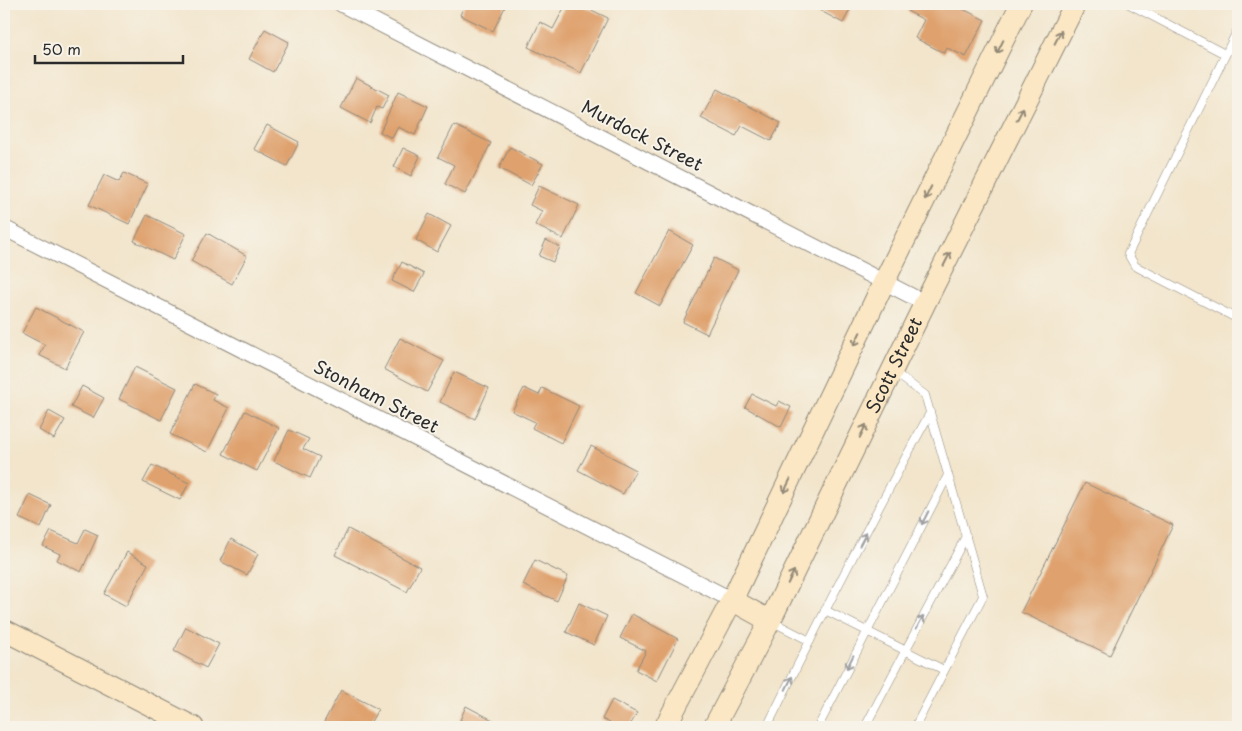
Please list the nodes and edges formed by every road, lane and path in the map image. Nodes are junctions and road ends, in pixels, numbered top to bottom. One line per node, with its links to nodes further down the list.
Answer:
1 (341, 4): 8 (street, Murdock Street)
2 (1021, 4): 8 (main road, one-way to 8)
3 (1075, 4): 9 (main road, Scott Street, one-way to 3)
4 (1129, 4): 6 (lane)
5 (1238, 29): 6 (lane)
6 (1225, 54): 10 (lane)
7 (4, 228): 15 (street, Stonham Street)
8 (884, 282): 9 (street, Murdock Street); 15 (main road, one-way to 15)
9 (925, 303): 11 (main road, Scott Street)
10 (1238, 319)
11 (892, 371): 12 (lane); 17 (main road, Scott Street, one-way to 11)
12 (930, 413): 13 (lane); 16 (lane, one-way to 12)
13 (948, 475): 14 (lane); 19 (lane, one-way to 19)
14 (966, 536): 21 (lane, one-way to 14); 22 (lane)
15 (732, 600): 17 (main road); 24 (main road)
16 (825, 610): 19 (lane); 20 (lane)
17 (770, 621): 20 (lane); 25 (main road, Scott Street)
18 (4, 630): 23 (main road)
19 (867, 631): 21 (lane); 27 (lane, one-way to 27)
20 (810, 641): 26 (lane, one-way to 20)
21 (905, 650): 22 (lane); 28 (lane)
22 (944, 670): 29 (lane)
23 (193, 727)
24 (665, 727)
25 (714, 727)
26 (767, 727)
27 (818, 727)
28 (865, 727)
29 (915, 727)

